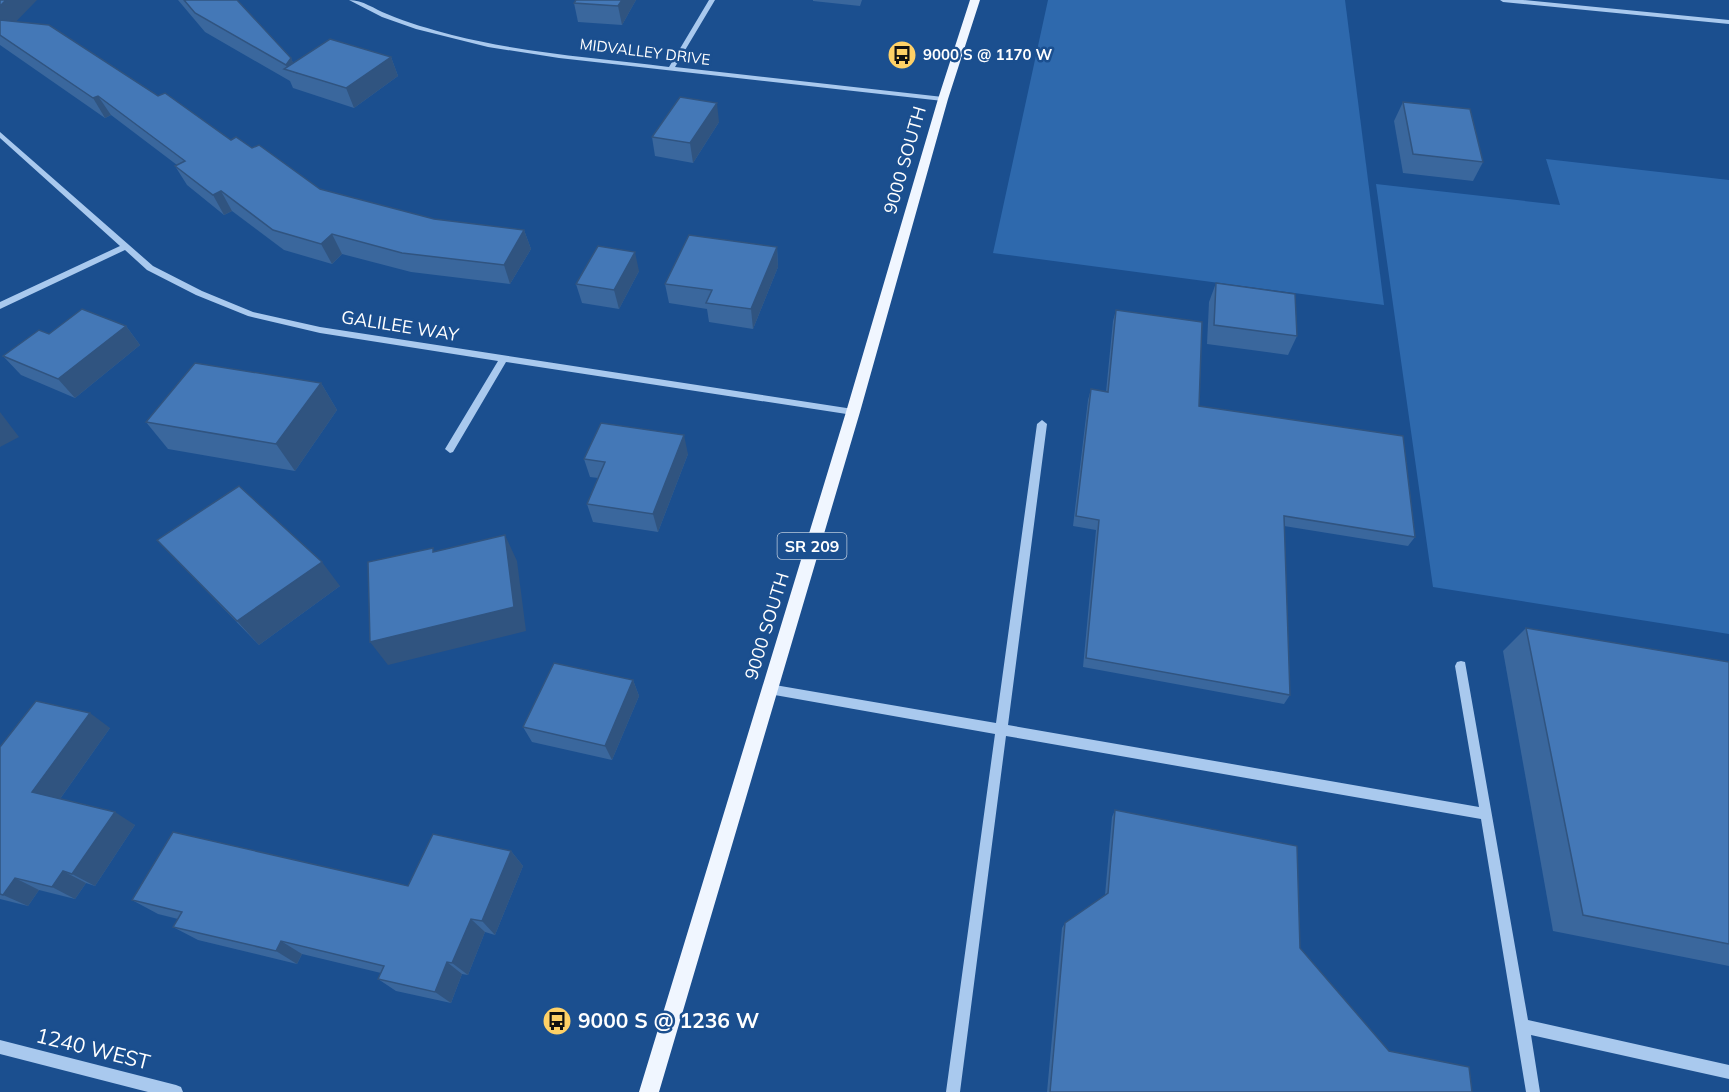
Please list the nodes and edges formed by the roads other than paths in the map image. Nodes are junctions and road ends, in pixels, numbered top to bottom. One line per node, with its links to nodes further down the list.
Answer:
1 (352, 0): 6 (street, MIDVALLEY DRIVE)
2 (712, 0): 6 (street)
3 (975, 0): 7 (main road, 9000 SOUTH / SR 209)
4 (1503, 0): 5 (street)
5 (1729, 22)
6 (671, 69): 7 (street, MIDVALLEY DRIVE)
7 (943, 99): 12 (main road, 9000 SOUTH / SR 209)
8 (0, 134): 9 (street, GALILEE WAY)
9 (124, 247): 10 (street); 11 (street, GALILEE WAY)
10 (0, 306)
11 (503, 359): 12 (street, GALILEE WAY); 14 (street)
12 (853, 412): 16 (main road, 9000 SOUTH / SR 209)
13 (1042, 424): 17 (street)
14 (450, 449)
15 (1461, 666): 18 (street)
16 (769, 689): 17 (street); 23 (main road, 9000 SOUTH / SR 209)
17 (1000, 729): 18 (street); 24 (street)
18 (1486, 814): 19 (street)
19 (1522, 1026): 21 (street); 25 (street)
20 (0, 1047): 22 (street, 1240 WEST)
21 (1729, 1072)
22 (176, 1092)
23 (650, 1092)
24 (953, 1092)
25 (1533, 1092)

